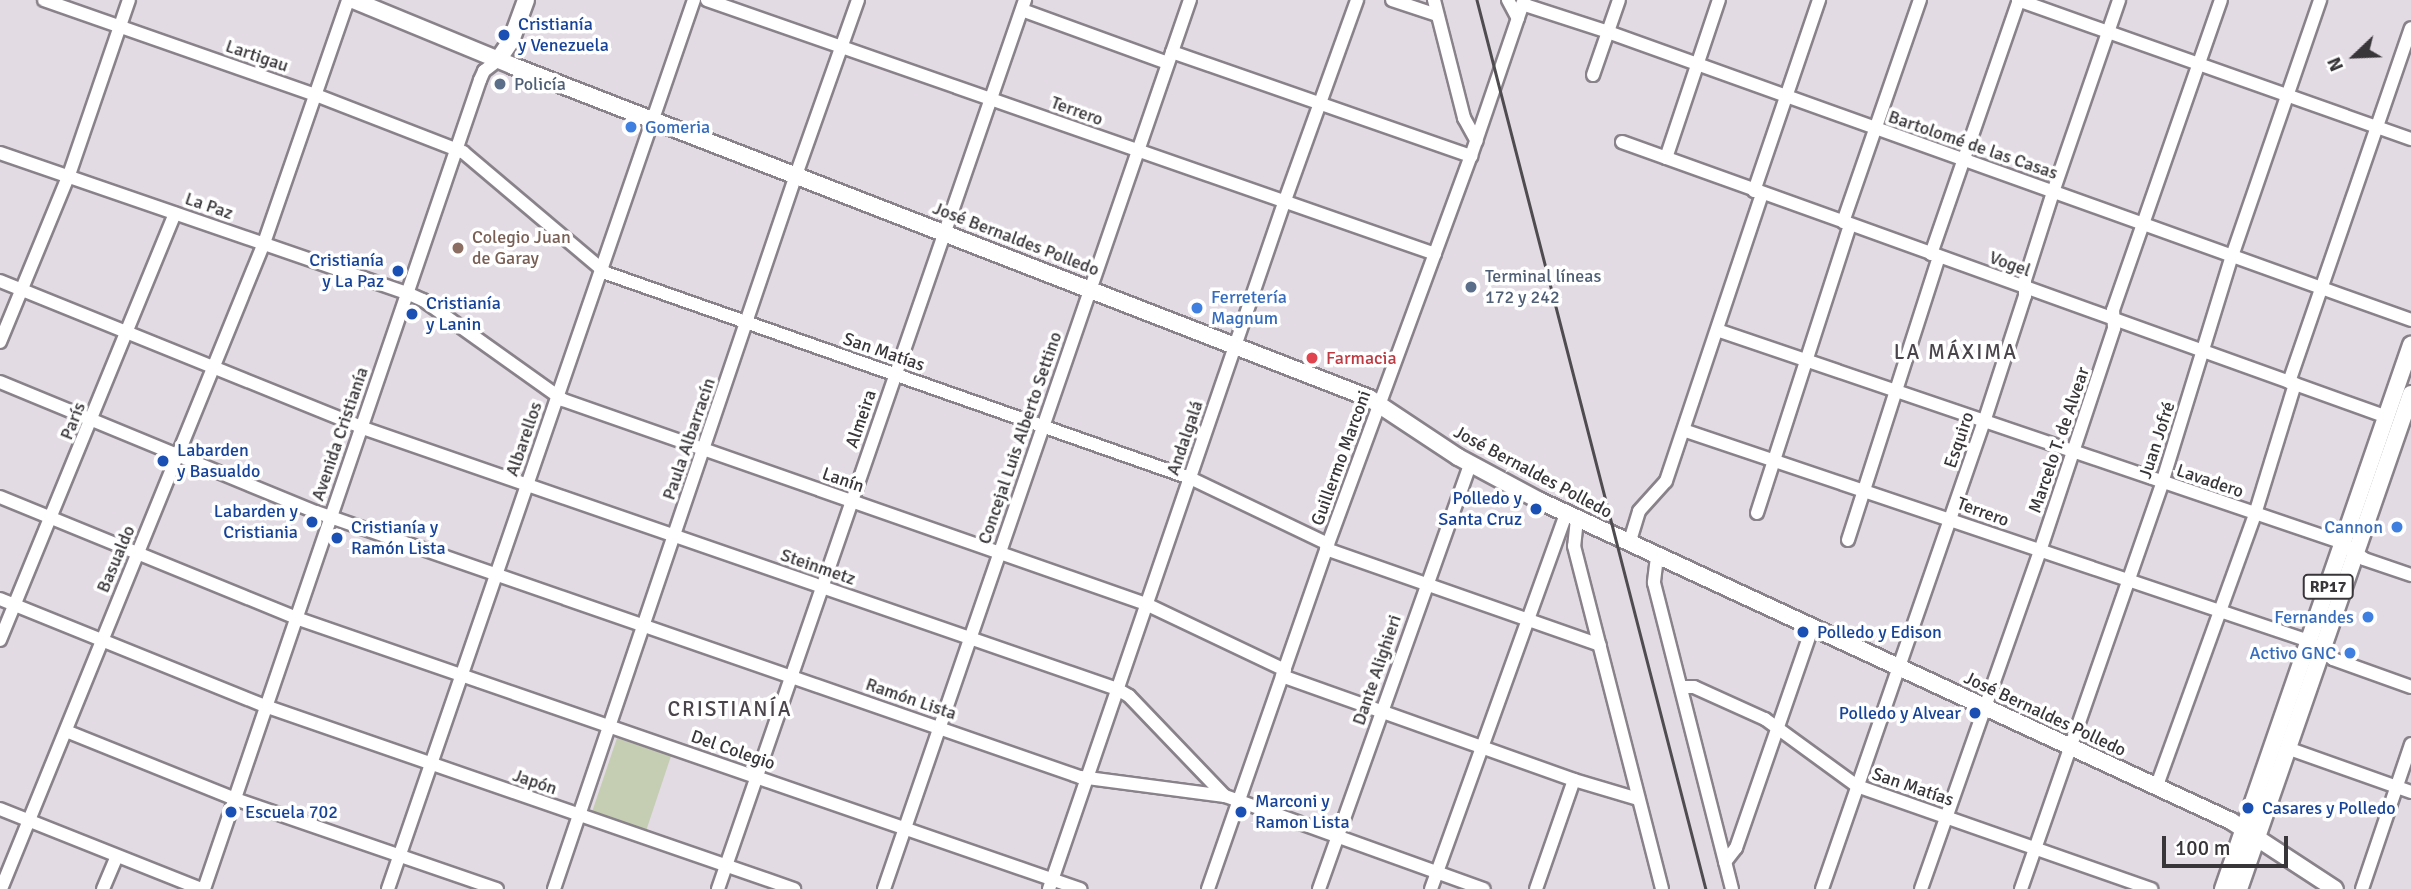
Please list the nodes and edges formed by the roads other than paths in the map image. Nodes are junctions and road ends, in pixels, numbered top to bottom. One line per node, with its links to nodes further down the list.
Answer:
1 (44, 0): 25 (street, Lartigau)
2 (130, 0): 25 (street)
3 (351, 0): 31 (main road, José Bernaldes Polledo); 35 (street)
4 (526, 0): 31 (main road, Avenida Cristianía)
5 (694, 0): 40 (street, Albarellos)
6 (707, 0): 29 (street, Terrero)
7 (858, 0): 29 (street, Paula Albarracín)
8 (1190, 0): 30 (street, Concejal Luis Alberto Settino)
9 (1357, 0): 39 (street, Andalgalá)
10 (1392, 0): 23 (street)
11 (1434, 0): 23 (street)
12 (1508, 0): 24 (street)
13 (1619, 0): 28 (street)
14 (1720, 0): 32 (street)
15 (1819, 0): 36 (street)
16 (1920, 0): 42 (street)
17 (2018, 0): 27 (street); 51 (street)
18 (2119, 0): 27 (street, Esquiro)
19 (2221, 0): 33 (street, Marcelo T. de Alvear)
20 (2320, 0): 37 (street, Juan Jofré)
21 (1523, 2): 24 (street, Guillermo Marconi); 28 (street, Bartolomé de las Casas)
22 (1024, 3): 30 (street); 38 (street, Almeira)
23 (1437, 15): 44 (street)
24 (1518, 19): 44 (street, Guillermo Marconi)
25 (120, 28): 35 (street, Lartigau); 52 (street)
26 (2411, 28): 41 (street)
27 (2108, 31): 33 (street); 55 (street, Esquiro)
28 (1608, 32): 32 (street, Bartolomé de las Casas); 34 (street)
29 (841, 48): 38 (street, Terrero); 53 (street, Paula Albarracín)
30 (1170, 58): 39 (street); 48 (street, Concejal Luis Alberto Settino)
31 (498, 60): 40 (main road, José Bernaldes Polledo); 46 (street, Avenida Cristianía)
32 (1697, 64): 36 (street, Bartolomé de las Casas); 50 (street)
33 (2198, 64): 37 (street); 59 (street, Marcelo T. de Alvear)
34 (1593, 75)
35 (316, 95): 46 (street, Lartigau); 61 (street)
36 (1786, 96): 42 (street, Bartolomé de las Casas); 54 (street)
37 (2286, 96): 41 (street); 64 (street, Juan Jofré)
38 (990, 99): 48 (street, Terrero); 60 (street, Almeira)
39 (1320, 103): 49 (street); 56 (street, Andalgalá)
40 (650, 120): 53 (main road, José Bernaldes Polledo); 65 (street, Albarellos)
41 (2376, 127): 43 (street); 67 (street)
42 (1875, 129): 51 (street, Bartolomé de las Casas); 58 (street)
43 (2411, 139)
44 (1477, 141): 49 (street, Guillermo Marconi)
45 (1622, 142): 50 (street, Vogel)
46 (456, 149): 65 (street, San Matías); 71 (street, Avenida Cristianía)
47 (0, 152): 52 (street, La Paz)
48 (1139, 152): 56 (street, Terrero); 70 (street, Concejal Luis Alberto Settino)
49 (1471, 156): 62 (street, Guillermo Marconi)
50 (1666, 158): 54 (street, Vogel)
51 (1963, 161): 55 (street, Bartolomé de las Casas); 63 (street)
52 (69, 175): 57 (street, La Paz); 69 (street)
53 (796, 175): 60 (main road, José Bernaldes Polledo); 74 (street, Paula Albarracín)
54 (1758, 192): 58 (street, Vogel); 75 (street)
55 (2053, 192): 59 (street, Bartolomé de las Casas); 68 (street, Esquiro)
56 (1284, 203): 62 (street, Terrero); 78 (street, Andalgalá)
57 (175, 213): 61 (street, La Paz); 76 (street, París)
58 (1847, 223): 63 (street, Vogel); 81 (street)
59 (2143, 223): 64 (street, Bartolomé de las Casas); 72 (street, Marcelo T. de Alvear)
60 (944, 231): 70 (main road, José Bernaldes Polledo); 83 (street, Almeira)
61 (264, 243): 71 (street, La Paz); 82 (street, Basualdo)
62 (1435, 254): 89 (street, Guillermo Marconi)
63 (1935, 255): 68 (street, Vogel); 86 (street)
64 (2232, 256): 67 (street, Bartolomé de las Casas); 80 (street, Juan Jofré)
65 (600, 270): 74 (street, San Matías); 88 (street, Albarellos)
66 (0, 281): 69 (street, Steinmetz)
67 (2321, 286): 73 (street, Bartolomé de las Casas); 85 (street)
68 (2025, 288): 72 (street, Vogel); 92 (street, Esquiro)
69 (22, 289): 76 (street, Steinmetz); 77 (street)
70 (1090, 289): 78 (main road, José Bernaldes Polledo); 94 (street, Concejal Luis Alberto Settino)
71 (407, 293): 88 (street, Lanín); 93 (street, Avenida Cristianía)
72 (2114, 319): 80 (street, Vogel); 97 (street, Marcelo T. de Alvear)
73 (2411, 320)
74 (748, 323): 83 (street, San Matías); 96 (street, Paula Albarracín)
75 (1717, 330): 81 (street, Lavadero); 95 (street)
76 (127, 332): 82 (street, Steinmetz); 91 (street, París)
77 (0, 342)
78 (1237, 344): 89 (main road, José Bernaldes Polledo); 101 (street, Andalgalá)
79 (2411, 345): 90 (main road, RP17)
80 (2203, 351): 85 (street, Vogel); 102 (street, Juan Jofré)
81 (1805, 362): 86 (street, Lavadero); 99 (street)
82 (215, 368): 93 (street, Steinmetz); 98 (street, Basualdo)
83 (896, 374): 94 (street, San Matías); 106 (street, Almeira)
84 (0, 382): 91 (street, Ramón Lista)
85 (2292, 383): 90 (street, Vogel); 108 (street)
86 (1895, 393): 92 (street, Lavadero); 104 (street)
87 (2411, 395): 117 (main road, RP17)
88 (557, 397): 96 (street, Lanín); 103 (street, Albarellos)
89 (1379, 404): 100 (main road, José Bernaldes Polledo); 116 (street, Guillermo Marconi)
90 (2387, 417): 117 (main road, RP17)
91 (92, 418): 98 (street, Ramón Lista); 110 (street, París)
92 (1984, 422): 97 (street, Lavadero); 112 (street, Esquiro)
93 (362, 428): 103 (street, Steinmetz); 111 (street, Avenida Cristianía)
94 (1043, 428): 101 (street, San Matías); 120 (street, Concejal Luis Alberto Settino)
95 (1686, 431): 99 (street, Terrero); 115 (street)
96 (704, 449): 106 (street, Lanín); 113 (street, Paula Albarracín)
97 (2073, 452): 102 (street, Lavadero); 118 (street, Marcelo T. de Alvear)
98 (179, 454): 111 (street, Ramón Lista); 119 (street, Basualdo)
99 (1774, 461): 104 (street, Terrero); 107 (street)
100 (1470, 464): 109 (main road, José Bernaldes Polledo); 125 (street, Dante Alighieri)
101 (1190, 478): 116 (street, San Matías); 128 (street, Andalgalá)
102 (2162, 483): 108 (street, Lavadero); 124 (street, Juan Jofré)
103 (526, 485): 113 (street, Steinmetz); 122 (street, Albarellos)
104 (1863, 489): 112 (street, Terrero); 114 (street)
105 (0, 497): 110 (street, Del Colegio)
106 (851, 502): 120 (street, Lanín); 126 (street, Almeira)
107 (1757, 513)
108 (2255, 514): 117 (street, Lavadero); 130 (street)
109 (1572, 516): 115 (main road, José Bernaldes Polledo); 132 (street); 139 (street)
110 (52, 517): 119 (street, Del Colegio); 129 (street, París)
111 (331, 517): 122 (street, Ramón Lista); 131 (street, Avenida Cristianía)
112 (1950, 518): 118 (street, Terrero); 141 (street, Esquiro)
113 (674, 535): 126 (street, Steinmetz); 133 (street, Paula Albarracín)
114 (1848, 540)
115 (1629, 544): 121 (main road, José Bernaldes Polledo)
116 (1327, 546): 125 (street, San Matías); 142 (street, Guillermo Marconi)
117 (2349, 548): 123 (street, Lavadero); 138 (main road, RP17); 140 (main road, RP17)
118 (2040, 551): 124 (street, Terrero); 149 (street, Marcelo T. de Alvear)
119 (138, 552): 131 (street, Del Colegio); 137 (street, Basualdo)
120 (999, 552): 128 (street, Lanín); 135 (street, Concejal Luis Alberto Settino)
121 (1657, 557): 134 (main road, José Bernaldes Polledo); 145 (street)
122 (495, 574): 133 (street, Ramón Lista); 143 (street, Albarellos)
123 (2411, 575)
124 (2127, 580): 130 (street, Terrero); 157 (street, Juan Jofré)
125 (1426, 582): 132 (street, San Matías); 150 (street, Dante Alighieri)
126 (822, 587): 135 (street, Steinmetz); 144 (street, Almeira)
127 (0, 599): 129 (street, Japón)
128 (1146, 604): 142 (street, Lanín); 147 (street, Andalgalá)
129 (14, 605): 136 (street, París); 137 (street, Japón)
130 (2221, 611): 138 (street, Terrero); 165 (street)
131 (296, 618): 143 (street, Del Colegio); 148 (street, Avenida Cristianía)
132 (1528, 620): 139 (street, San Matías); 156 (street)
133 (643, 625): 144 (street, Ramón Lista); 151 (street, Paula Albarracín)
134 (1812, 628): 141 (main road, José Bernaldes Polledo); 152 (street)
135 (970, 639): 147 (street, Steinmetz); 153 (street, Concejal Luis Alberto Settino)
136 (0, 640)
137 (101, 641): 148 (street, Japón); 154 (street, Basualdo)
138 (2309, 641): 140 (street); 176 (main road, RP17)
139 (1600, 645): 169 (street)
140 (2320, 653): 146 (street); 158 (main road, RP17)
141 (1899, 667): 149 (main road, José Bernaldes Polledo); 163 (street, Esquiro)
142 (1283, 673): 150 (street, Lanín); 170 (street, Guillermo Marconi)
143 (460, 675): 151 (street, Del Colegio); 159 (street, Albarellos)
144 (790, 675): 153 (street, Ramón Lista); 160 (street, Almeira)
145 (1681, 687): 152 (street, San Matías); 181 (street)
146 (2411, 687)
147 (1117, 689): 161 (street, Andalgalá); 167 (street, Steinmetz)
148 (265, 706): 159 (street, Japón); 168 (street, Avenida Cristianía)
149 (1986, 708): 157 (main road, José Bernaldes Polledo); 173 (street, Marcelo T. de Alvear)
150 (1381, 711): 156 (street, Lanín); 177 (street, Dante Alighieri)
151 (608, 726): 160 (street, Del Colegio); 172 (street, Paula Albarracín)
152 (1777, 726): 163 (street, San Matías); 181 (street)
153 (938, 727): 161 (street, Ramón Lista); 175 (street, Concejal Luis Alberto Settino)
154 (66, 731): 168 (street); 174 (street, Basualdo)
155 (2411, 744): 164 (street)
156 (1481, 746): 162 (street, Lanín); 183 (street)
157 (2070, 748): 165 (main road, José Bernaldes Polledo); 178 (street, Juan Jofré)
158 (2287, 748): 164 (street); 176 (main road, RP17)
159 (430, 764): 172 (street, Japón); 179 (street, Albarellos)
160 (756, 776): 175 (street, Del Colegio); 182 (street, Almeira)
161 (1087, 778): 167 (street, Ramón Lista); 184 (street, Andalgalá)
162 (1574, 780): 169 (street, Lanín); 201 (street)
163 (1857, 786): 173 (street, San Matías); 203 (street, Esquiro)
164 (2396, 787): 166 (street); 210 (street)
165 (2156, 788): 176 (main road, José Bernaldes Polledo)
166 (2411, 792)
167 (1225, 796): 170 (street, Ramón Lista)
168 (235, 799): 179 (street); 189 (street, Avenida Cristianía)
169 (1638, 799): 186 (street)
170 (1238, 802): 177 (street, Ramón Lista); 197 (street, Guillermo Marconi)
171 (0, 809): 174 (street)
172 (578, 814): 182 (street, Japón); 192 (street, Paula Albarracín)
173 (1947, 817): 178 (street, San Matías); 204 (street, Marcelo T. de Alvear)
174 (28, 820): 180 (street); 187 (street, Basualdo)
175 (905, 827): 184 (street, Del Colegio); 195 (street, Concejal Luis Alberto Settino)
176 (2251, 833): 207 (main road, RP17); 208 (main road, RP17); 209 (main road, José Bernaldes Polledo)
177 (1337, 838): 183 (street, Ramón Lista); 198 (street, Dante Alighieri)
178 (2036, 848): 185 (street, San Matías); 205 (street, Juan Jofré)
179 (399, 856): 190 (street, Albarellos); 191 (street)
180 (116, 858): 188 (street); 189 (street)
181 (1725, 862): 202 (street)
182 (725, 865): 193 (street, Almeira); 194 (street, Japón)
183 (1437, 873): 199 (street); 200 (street, Ramón Lista)
184 (1050, 884): 196 (street, Del Colegio)
185 (2122, 884): 206 (street, San Matías)
186 (1657, 886)
187 (1, 889)
188 (103, 889)
189 (203, 889)
190 (388, 889)
191 (497, 889)
192 (554, 889)
193 (718, 889)
194 (794, 889)
195 (884, 889)
196 (1080, 889)
197 (1208, 889)
198 (1320, 889)
199 (1431, 889)
200 (1484, 889)
201 (1536, 889)
202 (1731, 889)
203 (1822, 889)
204 (1921, 889)
205 (2021, 889)
206 (2151, 889)
207 (2223, 889)
208 (2239, 889)
209 (2335, 889)
210 (2362, 889)

